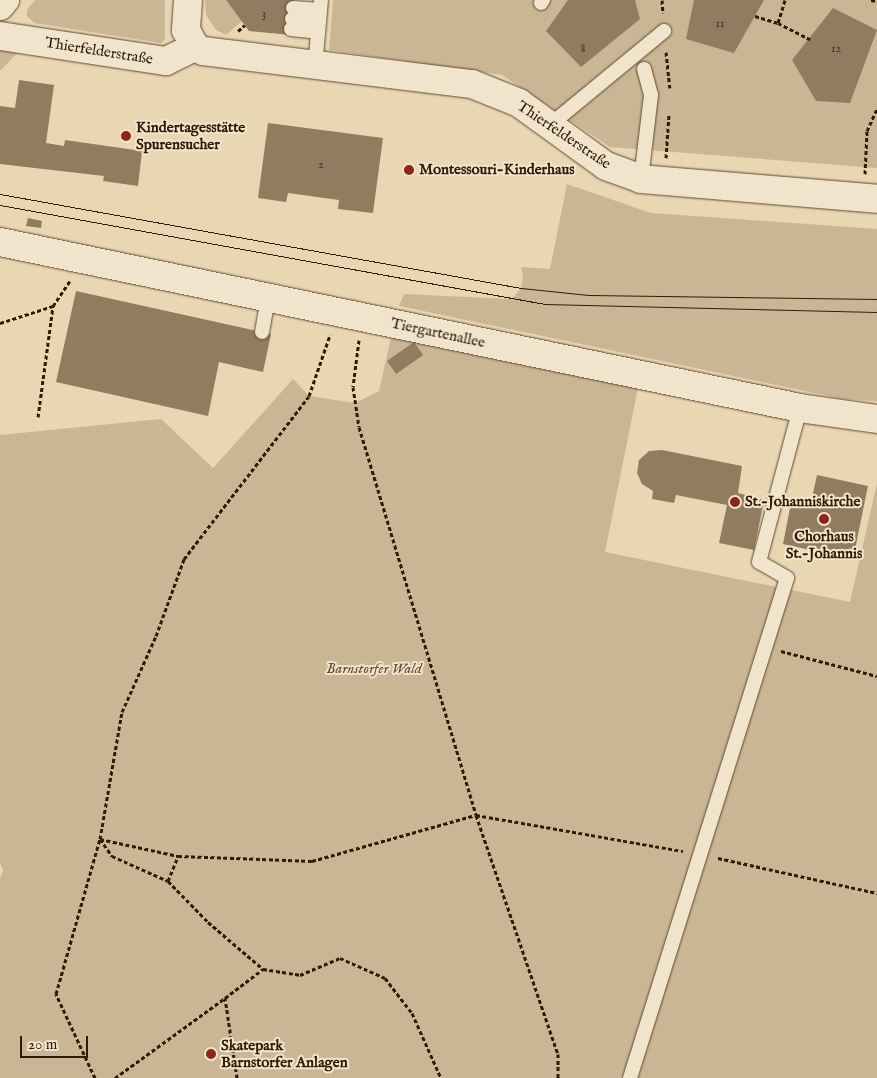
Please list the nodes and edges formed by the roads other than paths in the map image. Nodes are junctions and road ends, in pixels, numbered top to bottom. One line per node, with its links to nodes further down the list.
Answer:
1 (5, 0): 3 (street)
2 (188, 0): 7 (street)
3 (0, 6)
4 (319, 16): 4 (lane); 8 (lane)
5 (664, 30): 10 (lane)
6 (0, 36): 7 (street, Thierfelderstraße)
7 (195, 47): 8 (street, Thierfelderstraße)
8 (315, 67): 10 (street, Thierfelderstraße)
9 (644, 69): 11 (lane)
10 (550, 125): 11 (street, Thierfelderstraße)
11 (641, 179): 12 (street, Thierfelderstraße)
12 (871, 199)
13 (0, 242): 14 (street, Tiergartenallee)
14 (268, 298): 15 (lane); 16 (street, Tiergartenallee)
15 (262, 332)
16 (800, 408): 17 (street, Tiergartenallee); 18 (lane)
17 (877, 419)
18 (630, 1078)

